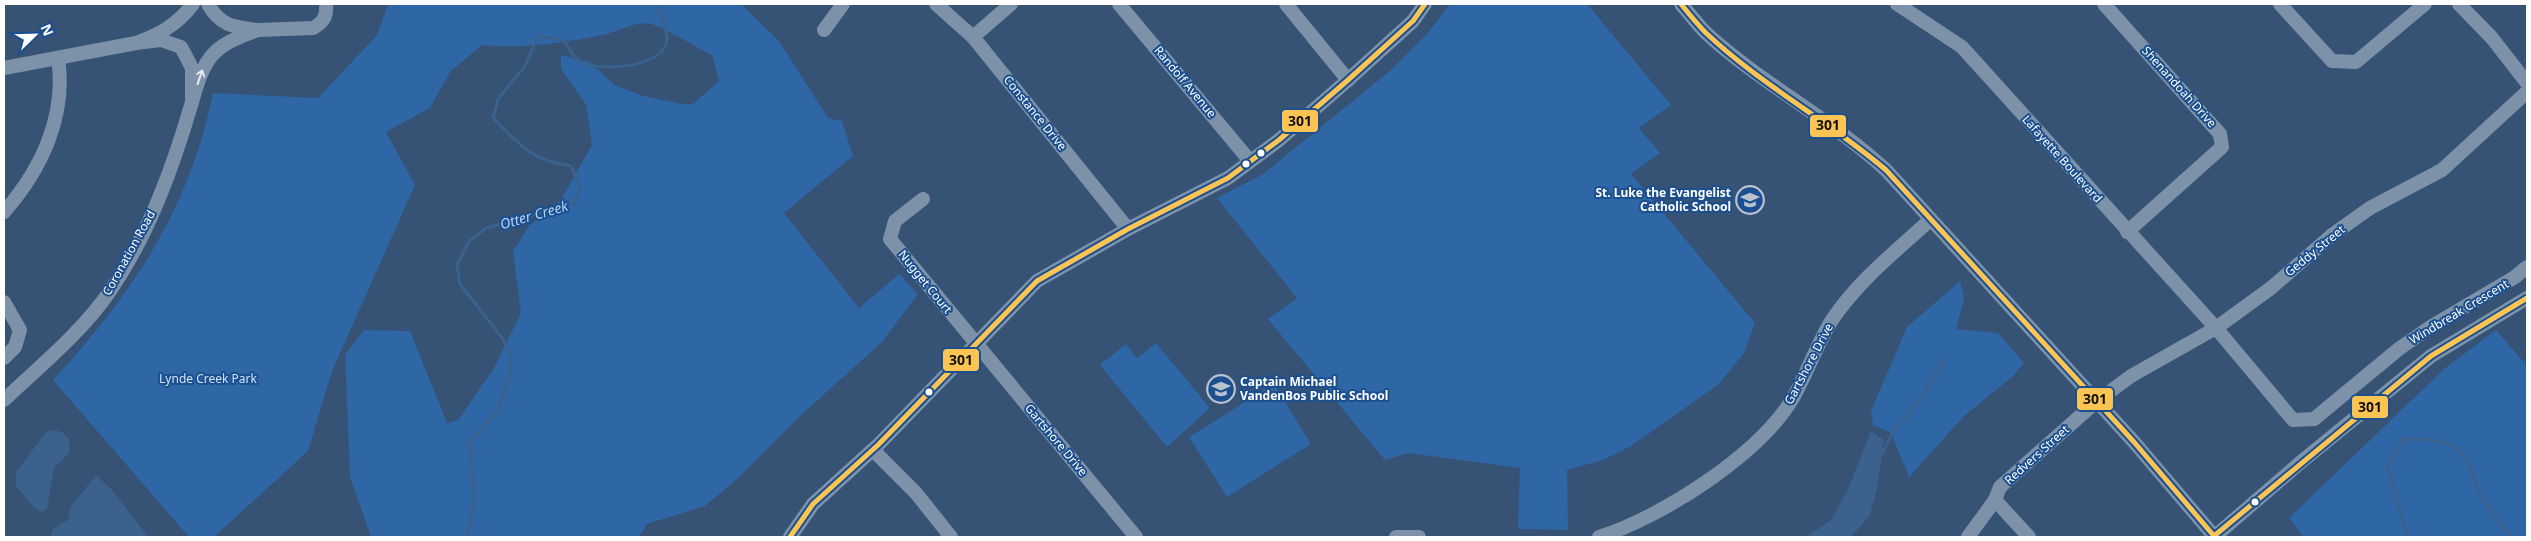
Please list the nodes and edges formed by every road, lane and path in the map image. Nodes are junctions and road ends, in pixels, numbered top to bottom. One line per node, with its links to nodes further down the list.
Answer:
1 (193, 4): 17 (street)
2 (208, 4): 16 (street)
3 (326, 4): 18 (street)
4 (843, 4): 19 (street)
5 (936, 4): 20 (street, Constance Drive)
6 (1011, 4): 20 (street)
7 (1119, 4): 30 (street, Randolf Avenue)
8 (1286, 4): 26 (street)
9 (1425, 4): 26 (street)
10 (1681, 4): 33 (street)
11 (1897, 4): 35 (street, Lafayette Boulevard)
12 (2104, 4): 35 (street, Shenandoah Drive)
13 (2280, 4): 14 (street)
14 (2425, 4)
15 (2459, 4): 27 (street)
16 (215, 17): 17 (street); 18 (street); 23 (street)
17 (181, 19): 21 (street); 22 (street)
18 (262, 30): 23 (street)
19 (824, 30)
20 (974, 37): 34 (street, Constance Drive)
21 (136, 43): 22 (street); 24 (street)
22 (181, 47): 23 (street); 29 (street, Coronation Road)
23 (214, 51): 29 (street, Coronation Road, one-way to 23)
24 (58, 58): 25 (street); 32 (street)
25 (4, 68)
26 (1348, 80): 30 (street)
27 (2527, 83)
28 (2527, 92): 39 (street, Geddy Street)
29 (192, 102): 42 (street, Coronation Road)
30 (1250, 161): 34 (street)
31 (923, 199): 40 (street, Nugget Court)
32 (4, 212)
33 (1930, 220): 43 (street); 51 (street, Gartshore Drive)
34 (1128, 229): 40 (street)
35 (2127, 232): 39 (street, Lafayette Boulevard)
36 (2527, 267): 39 (street, Windbreak Crescent)
37 (2527, 298): 54 (street)
38 (4, 302): 41 (street)
39 (2216, 328): 43 (street, Geddy Street)
40 (976, 344): 44 (street); 48 (street, Gartshore Drive)
41 (4, 358)
42 (4, 400)
43 (2096, 402): 45 (street, Redvers Street); 54 (street)
44 (873, 450): 46 (street); 47 (street)
45 (1995, 500): 52 (street, Redvers Street); 53 (street)
46 (790, 537)
47 (951, 537)
48 (1136, 537)
49 (1396, 537): 50 (street)
50 (1419, 537)
51 (1599, 537)
52 (1968, 537)
53 (2029, 537)
54 (2214, 537)

